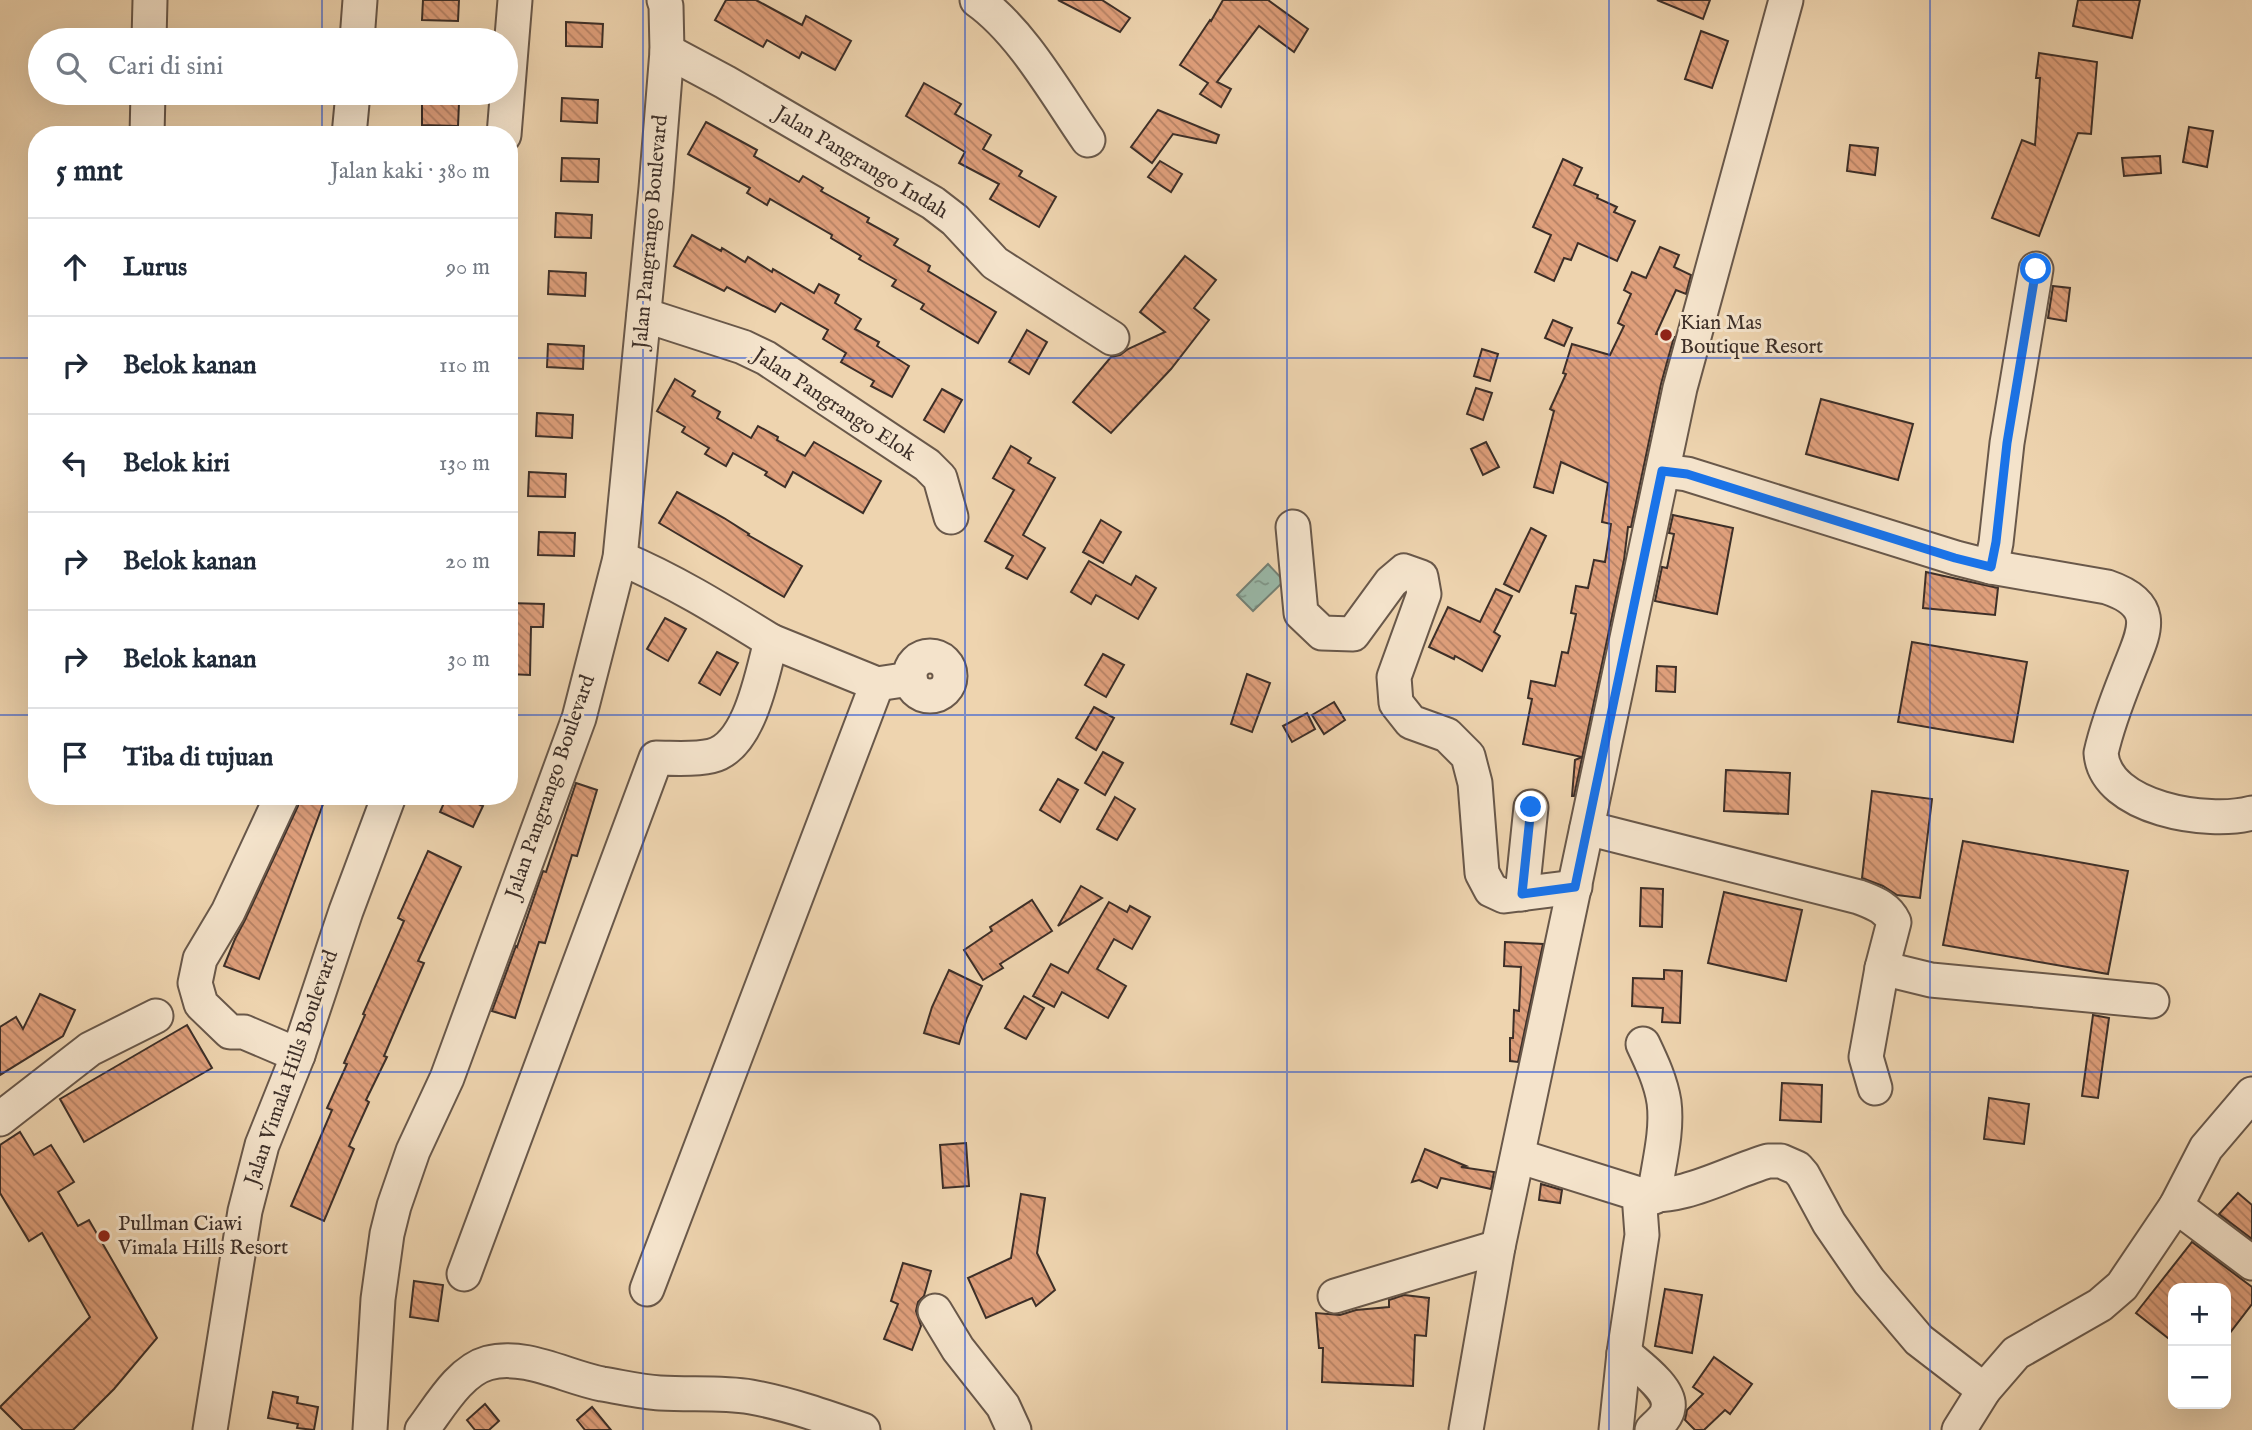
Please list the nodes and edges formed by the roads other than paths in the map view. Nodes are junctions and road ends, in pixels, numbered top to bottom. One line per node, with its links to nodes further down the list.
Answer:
1 (150, 0): 7 (street)
2 (360, 0): 8 (street)
3 (515, 0): 9 (street)
4 (664, 0): 10 (street, Jalan Pangrango Boulevard)
5 (977, 0): 17 (street)
6 (1786, 0): 21 (street)
7 (149, 28)
8 (358, 28)
9 (513, 28)
10 (667, 51): 19 (street, Jalan Pangrango Boulevard); 20 (street, Jalan Pangrango Indah)
11 (148, 105): 14 (street)
12 (352, 105): 15 (street)
13 (506, 105): 16 (street)
14 (147, 126)
15 (350, 126)
16 (505, 126)
17 (1088, 140)
18 (2036, 269): 25 (street)
19 (645, 315): 22 (street, Jalan Pangrango Elok); 24 (street, Jalan Pangrango Boulevard)
20 (1112, 338)
21 (1662, 471): 25 (street); 33 (street)
22 (951, 517)
23 (1293, 527): 35 (street)
24 (620, 558): 26 (street); 56 (street, Jalan Pangrango Boulevard)
25 (1991, 567): 32 (street)
26 (771, 641): 28 (street); 49 (street)
27 (910, 679): 28 (street)
28 (877, 684): 50 (street)
29 (278, 805): 40 (street)
30 (387, 805): 40 (street, Jalan Vimala Hills Boulevard)
31 (1531, 807): 35 (street)
32 (2252, 813)
33 (1587, 828): 34 (street); 36 (street)
34 (1575, 887): 35 (street); 44 (street)
35 (1522, 894)
36 (1882, 968): 37 (street); 41 (street)
37 (2152, 1001)
38 (156, 1016): 43 (street)
39 (1643, 1044): 45 (street)
40 (298, 1055): 55 (street, Jalan Vimala Hills Boulevard)
41 (1875, 1088)
42 (2252, 1094): 46 (street)
43 (0, 1119)
44 (1518, 1156): 45 (street); 47 (street)
45 (1646, 1195): 53 (street); 54 (street)
46 (2176, 1206): 48 (street); 54 (street)
47 (1498, 1247): 51 (street); 60 (street)
48 (2252, 1263)
49 (464, 1274)
50 (647, 1289)
51 (1335, 1296)
52 (935, 1311): 59 (street)
53 (1624, 1353): 61 (street); 62 (street)
54 (1984, 1390): 63 (street)
55 (210, 1430)
56 (370, 1430)
57 (422, 1430): 58 (street)
58 (863, 1430)
59 (1014, 1430)
60 (1466, 1430)
61 (1616, 1430)
62 (1652, 1430)
63 (1959, 1430)

